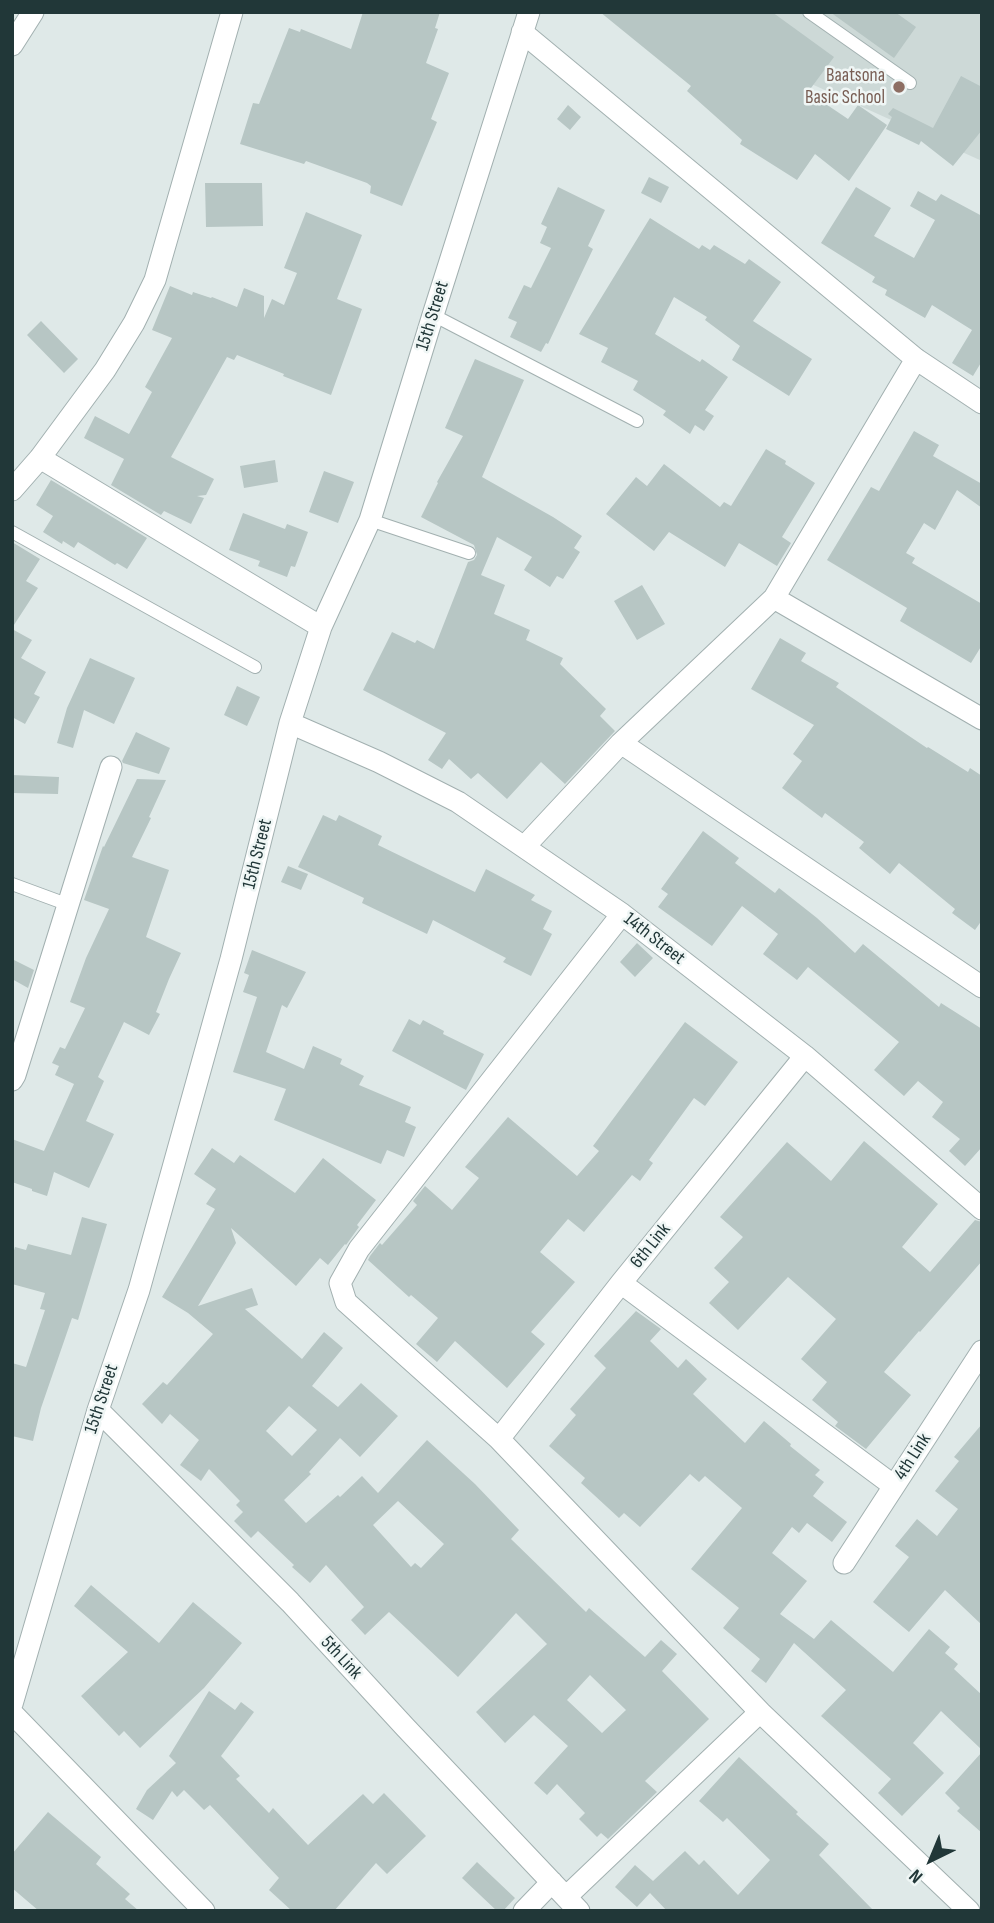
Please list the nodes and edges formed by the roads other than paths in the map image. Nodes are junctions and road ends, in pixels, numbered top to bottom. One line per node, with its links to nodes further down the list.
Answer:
1 (33, 12): 5 (street)
2 (232, 12): 11 (street)
3 (809, 12): 6 (lane)
4 (525, 22): 7 (street, 15th Street); 8 (street)
5 (12, 45)
6 (909, 83)
7 (433, 315): 10 (lane); 13 (street, 15th Street)
8 (916, 359): 9 (street); 16 (street)
9 (982, 404)
10 (637, 421)
11 (40, 458): 12 (street); 17 (street)
12 (12, 490)
13 (370, 520): 15 (lane); 17 (street, 15th Street)
14 (12, 532): 18 (lane)
15 (469, 553)
16 (774, 598): 19 (street); 21 (street)
17 (321, 627): 20 (street, 15th Street)
18 (255, 667)
19 (982, 719)
20 (290, 723): 23 (street, 14th Street); 33 (street, 15th Street)
21 (621, 743): 23 (street); 27 (street)
22 (111, 767): 25 (street)
23 (524, 847): 26 (street, 14th Street)
24 (12, 884): 25 (lane)
25 (68, 905): 29 (street)
26 (622, 914): 28 (street, 14th Street); 34 (street)
27 (982, 987)
28 (805, 1056): 30 (street, 14th Street); 31 (street, 6th Link)
29 (12, 1080)
30 (982, 1209)
31 (621, 1283): 34 (street, 6th Link); 35 (street)
32 (982, 1351): 35 (street, 4th Link)
33 (98, 1409): 37 (street, 15th Street); 40 (street, 5th Link)
34 (499, 1439): 38 (street)
35 (894, 1486): 36 (street, 4th Link)
36 (844, 1563)
37 (12, 1704)
38 (760, 1712): 40 (street); 43 (street)
39 (12, 1713): 41 (street)
40 (566, 1896): 42 (street)
41 (204, 1911)
42 (524, 1911)
43 (970, 1911)

